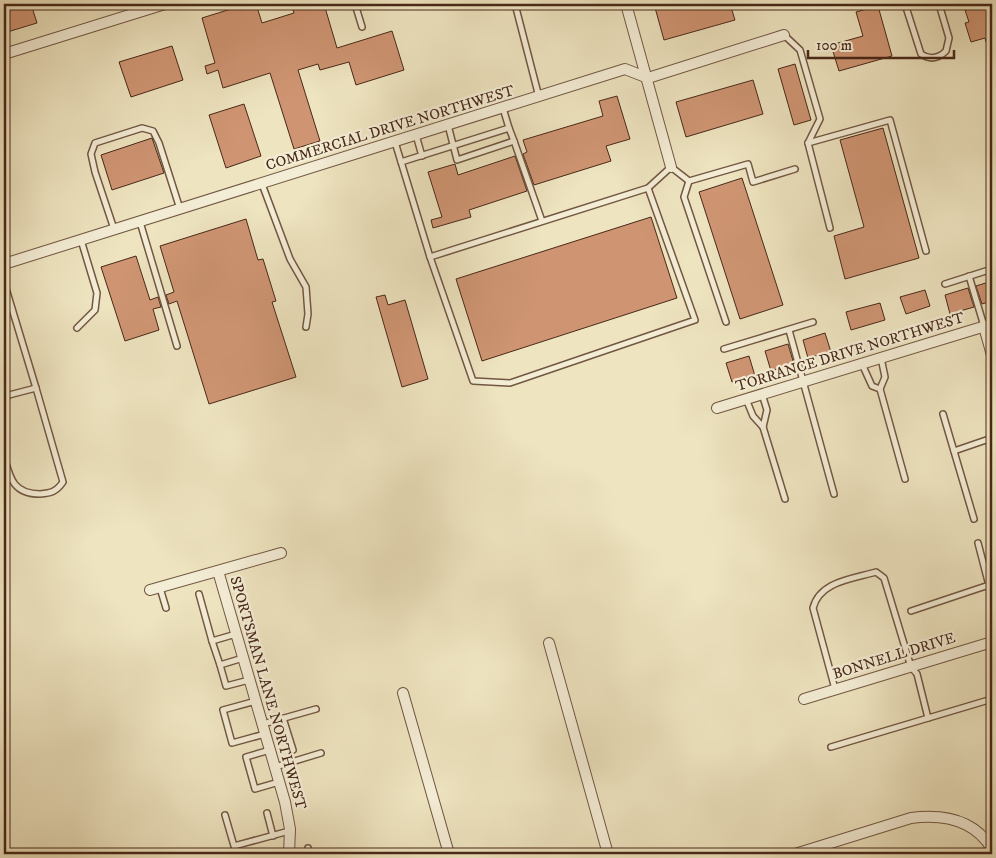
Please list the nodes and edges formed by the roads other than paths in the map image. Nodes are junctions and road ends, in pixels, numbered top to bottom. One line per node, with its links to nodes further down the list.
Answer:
1 (165, 4): 9 (street)
2 (355, 4): 7 (lane)
3 (515, 4): 11 (lane)
4 (626, 4): 10 (street)
5 (905, 4): 6 (lane)
6 (939, 4)
7 (362, 27)
8 (784, 35): 10 (street); 18 (lane)
9 (4, 54)
10 (648, 78): 11 (street, COMMERCIAL DRIVE NORTHWEST); 22 (street)
11 (539, 97): 12 (street, COMMERCIAL DRIVE NORTHWEST)
12 (504, 108): 13 (street, COMMERCIAL DRIVE NORTHWEST); 14 (lane)
13 (448, 125): 15 (street, COMMERCIAL DRIVE NORTHWEST); 19 (lane)
14 (509, 128): 16 (lane); 19 (lane)
15 (416, 135): 17 (street, COMMERCIAL DRIVE NORTHWEST); 20 (lane)
16 (514, 141): 19 (lane); 28 (lane)
17 (395, 142): 21 (lane); 25 (street, COMMERCIAL DRIVE NORTHWEST)
18 (808, 143): 30 (lane); 33 (lane)
19 (452, 146): 20 (lane)
20 (422, 156): 21 (lane)
21 (401, 162): 34 (lane)
22 (671, 167): 24 (lane); 26 (lane)
23 (795, 170): 24 (lane)
24 (689, 181): 40 (lane)
25 (262, 184): 27 (street, COMMERCIAL DRIVE NORTHWEST); 43 (lane)
26 (648, 188): 28 (lane); 34 (lane)
27 (180, 210): 29 (street, COMMERCIAL DRIVE NORTHWEST); 31 (lane)
28 (542, 221): 34 (lane)
29 (140, 222): 31 (street, COMMERCIAL DRIVE NORTHWEST); 46 (lane)
30 (830, 228)
31 (114, 230): 32 (street, COMMERCIAL DRIVE NORTHWEST)
32 (81, 240): 35 (street, COMMERCIAL DRIVE NORTHWEST); 44 (lane)
33 (926, 251)
34 (430, 257)
35 (4, 264)
36 (992, 269): 37 (lane)
37 (969, 276): 39 (lane); 42 (lane)
38 (4, 282): 52 (lane)
39 (945, 284)
40 (726, 322)
41 (813, 322): 45 (lane)
42 (988, 326): 48 (street); 49 (street, TORRANCE DRIVE NORTHWEST)
43 (306, 327)
44 (77, 328)
45 (789, 330): 47 (lane); 51 (lane)
46 (177, 346)
47 (724, 348)
48 (992, 355)
49 (881, 358): 50 (street, TORRANCE DRIVE NORTHWEST); 53 (lane)
50 (862, 364): 51 (street, TORRANCE DRIVE NORTHWEST); 53 (lane)
51 (803, 382): 54 (street, TORRANCE DRIVE NORTHWEST); 64 (lane)
52 (36, 388): 56 (lane); 62 (lane)
53 (880, 389): 63 (lane)
54 (762, 394): 55 (street, TORRANCE DRIVE NORTHWEST); 59 (lane)
55 (746, 399): 57 (street, TORRANCE DRIVE NORTHWEST); 59 (lane)
56 (4, 400)
57 (717, 408)
58 (943, 414): 61 (lane)
59 (763, 427): 65 (lane)
60 (992, 438): 61 (lane)
61 (954, 451): 66 (lane)
62 (4, 456)
63 (905, 479)
64 (834, 494)
65 (786, 499)
66 (974, 519)
67 (978, 543): 70 (lane)
68 (281, 553): 69 (street)
69 (218, 571): 71 (street); 76 (street, SPORTSMAN LANE NORTHWEST)
70 (989, 585): 73 (lane); 75 (lane)
71 (155, 588): 74 (lane)
72 (199, 594): 77 (lane)
73 (992, 597)
74 (166, 608)
75 (911, 611)
76 (236, 634): 77 (lane); 80 (street, SPORTSMAN LANE NORTHWEST)
77 (212, 641): 81 (lane)
78 (992, 642): 82 (street, BONNELL DRIVE)
79 (548, 643): 106 (street)
80 (243, 658): 81 (lane); 83 (street, SPORTSMAN LANE NORTHWEST)
81 (220, 665): 83 (lane)
82 (911, 667): 84 (street, BONNELL DRIVE); 84 (lane); 91 (lane)
83 (250, 680): 88 (street, SPORTSMAN LANE NORTHWEST)
84 (835, 690): 86 (street, BONNELL DRIVE)
85 (403, 693): 105 (street)
86 (804, 699)
87 (992, 699): 91 (lane)
88 (256, 701): 92 (street, SPORTSMAN LANE NORTHWEST); 92 (lane)
89 (316, 709): 90 (lane)
90 (283, 718): 92 (lane); 95 (lane)
91 (928, 718): 93 (lane)
92 (264, 729): 94 (street, SPORTSMAN LANE NORTHWEST)
93 (831, 747)
94 (270, 750): 97 (street, SPORTSMAN LANE NORTHWEST); 98 (lane)
95 (292, 750)
96 (321, 753): 97 (lane)
97 (275, 767): 98 (street, SPORTSMAN LANE NORTHWEST)
98 (279, 782): 101 (street, SPORTSMAN LANE NORTHWEST)
99 (267, 813): 102 (lane)
100 (225, 814): 102 (lane)
101 (290, 831): 102 (lane); 104 (street, SPORTSMAN LANE NORTHWEST)
102 (273, 836)
103 (992, 849): 107 (street)
104 (288, 854)
105 (449, 854)
106 (608, 854)
107 (795, 854)

